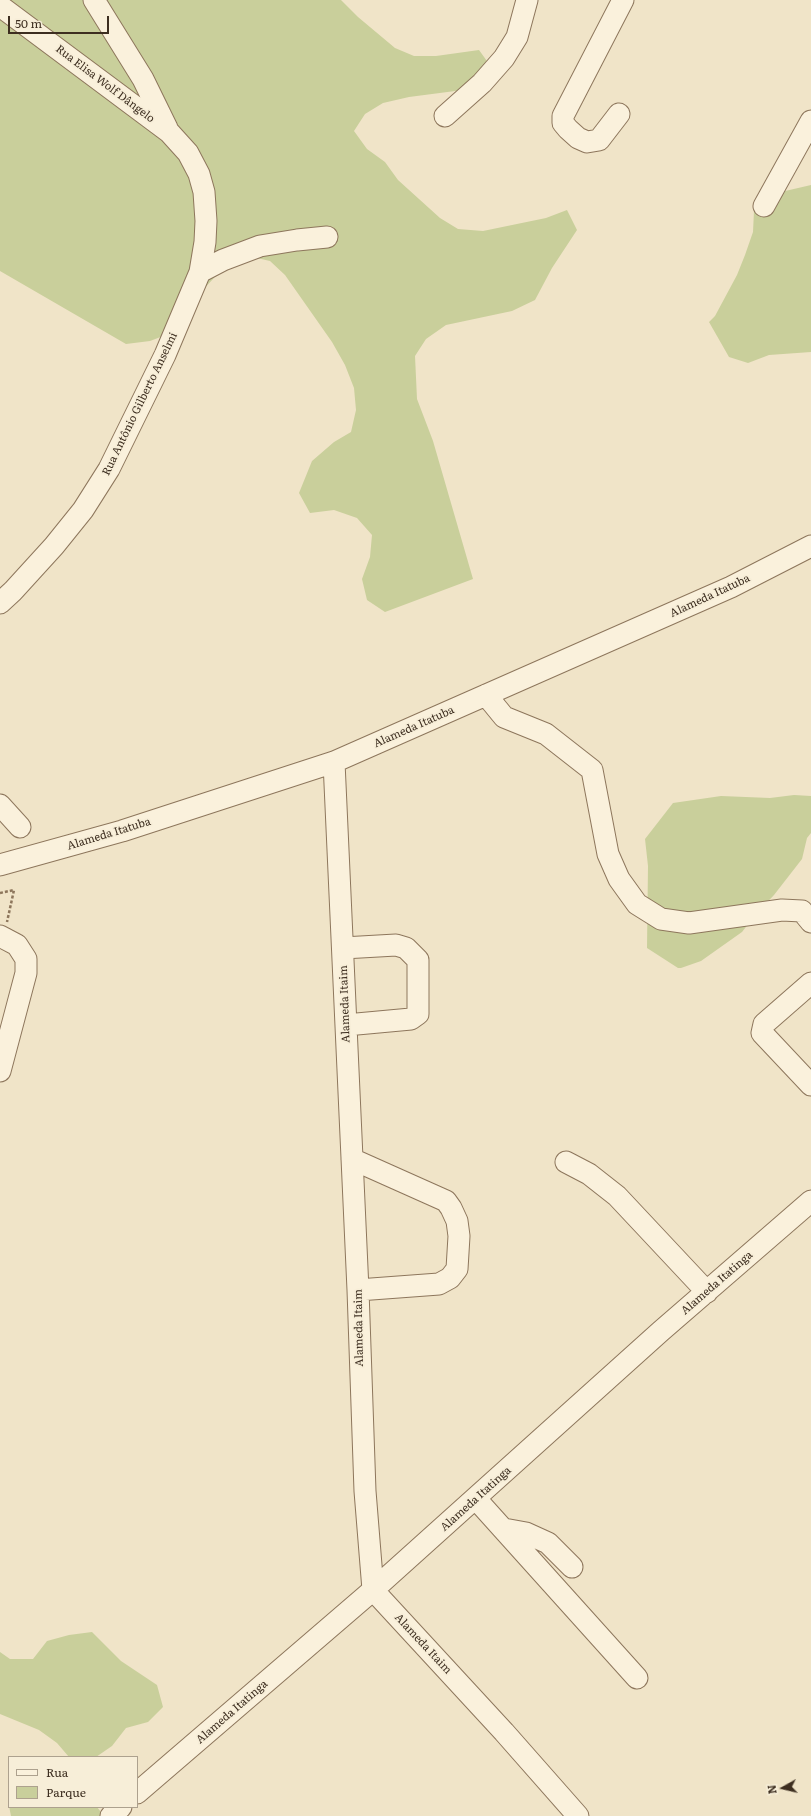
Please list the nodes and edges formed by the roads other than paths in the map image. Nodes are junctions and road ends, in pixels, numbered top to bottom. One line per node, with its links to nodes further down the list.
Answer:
1 (94, 0): 8 (street)
2 (527, 0): 6 (street)
3 (623, 0): 5 (street)
4 (0, 6): 8 (street, Rua Elisa Wolf Dângelo)
5 (619, 114)
6 (445, 116)
7 (811, 121): 10 (street)
8 (169, 132): 9 (street, Rua Elisa Wolf Dângelo)
9 (188, 153): 12 (street, Rua Antônio Gilberto Anselmi)
10 (764, 206)
11 (326, 237): 12 (street)
12 (200, 272): 14 (street, Rua Antônio Gilberto Anselmi)
13 (811, 546): 15 (street, Alameda Itatuba)
14 (4, 595)
15 (486, 695): 16 (street, Alameda Itatuba); 20 (street)
16 (334, 762): 19 (street, Alameda Itatuba); 22 (street, Alameda Itaim)
17 (0, 805): 18 (street)
18 (20, 827)
19 (0, 864)
20 (811, 922)
21 (2, 936): 25 (street)
22 (343, 948): 24 (street, Alameda Itaim); 24 (street)
23 (811, 984): 26 (street)
24 (346, 1025): 27 (street, Alameda Itaim)
25 (0, 1071)
26 (811, 1085)
27 (352, 1159): 30 (street, Alameda Itaim); 30 (street)
28 (566, 1162): 31 (street)
29 (811, 1201): 31 (street, Alameda Itatinga)
30 (358, 1290): 35 (street, Alameda Itaim)
31 (707, 1292): 32 (street, Alameda Itatinga)
32 (476, 1498): 33 (street); 35 (street, Alameda Itatinga)
33 (504, 1529): 34 (street); 36 (street)
34 (572, 1567)
35 (374, 1590): 37 (street, Alameda Itatinga); 40 (street, Alameda Itaim)
36 (638, 1678)
37 (138, 1792)
38 (120, 1808): 39 (street)
39 (110, 1816)
40 (578, 1816)

